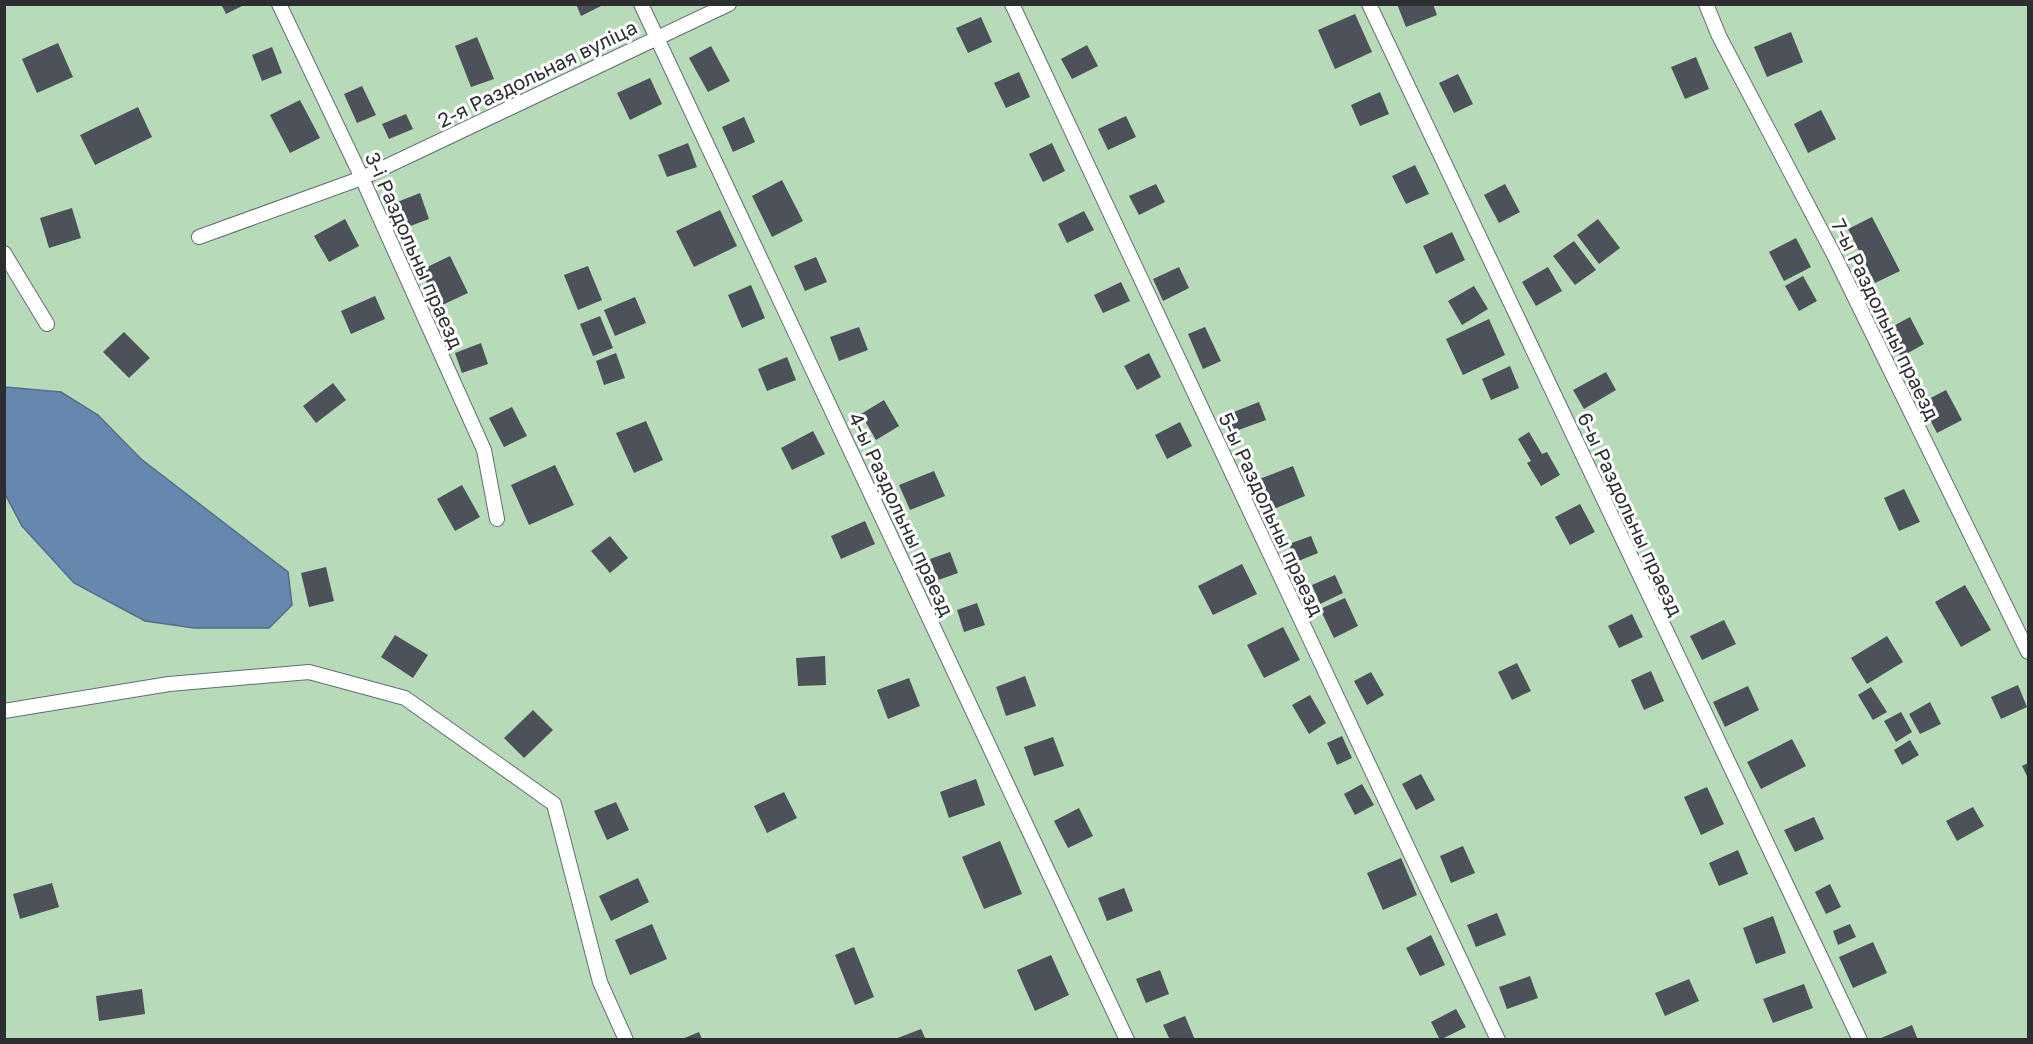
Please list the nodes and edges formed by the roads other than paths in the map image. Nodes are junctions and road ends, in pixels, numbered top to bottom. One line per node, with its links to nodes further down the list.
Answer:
1 (279, 4): 8 (lane, 3-і Раздольны праезд)
2 (640, 4): 7 (lane, 4-ы Раздольны праезд)
3 (729, 4): 7 (lane, 2-я Раздольная вуліца)
4 (1012, 4): 17 (lane, 5-ы Раздольны праезд)
5 (1369, 4): 18 (lane, 6-ы Раздольны праезд)
6 (1706, 4): 13 (lane, 7-ы Раздольны праезд)
7 (656, 37): 8 (lane, 2-я Раздольная вуліца); 16 (lane, 4-ы Раздольны праезд)
8 (362, 178): 9 (lane, 2-я Раздольная вуліца); 12 (lane, 3-і Раздольны праезд)
9 (199, 237)
10 (4, 253): 11 (lane)
11 (47, 324)
12 (497, 519)
13 (2028, 652)
14 (4, 711): 15 (lane)
15 (626, 1040)
16 (1127, 1040)
17 (1498, 1040)
18 (1860, 1040)

